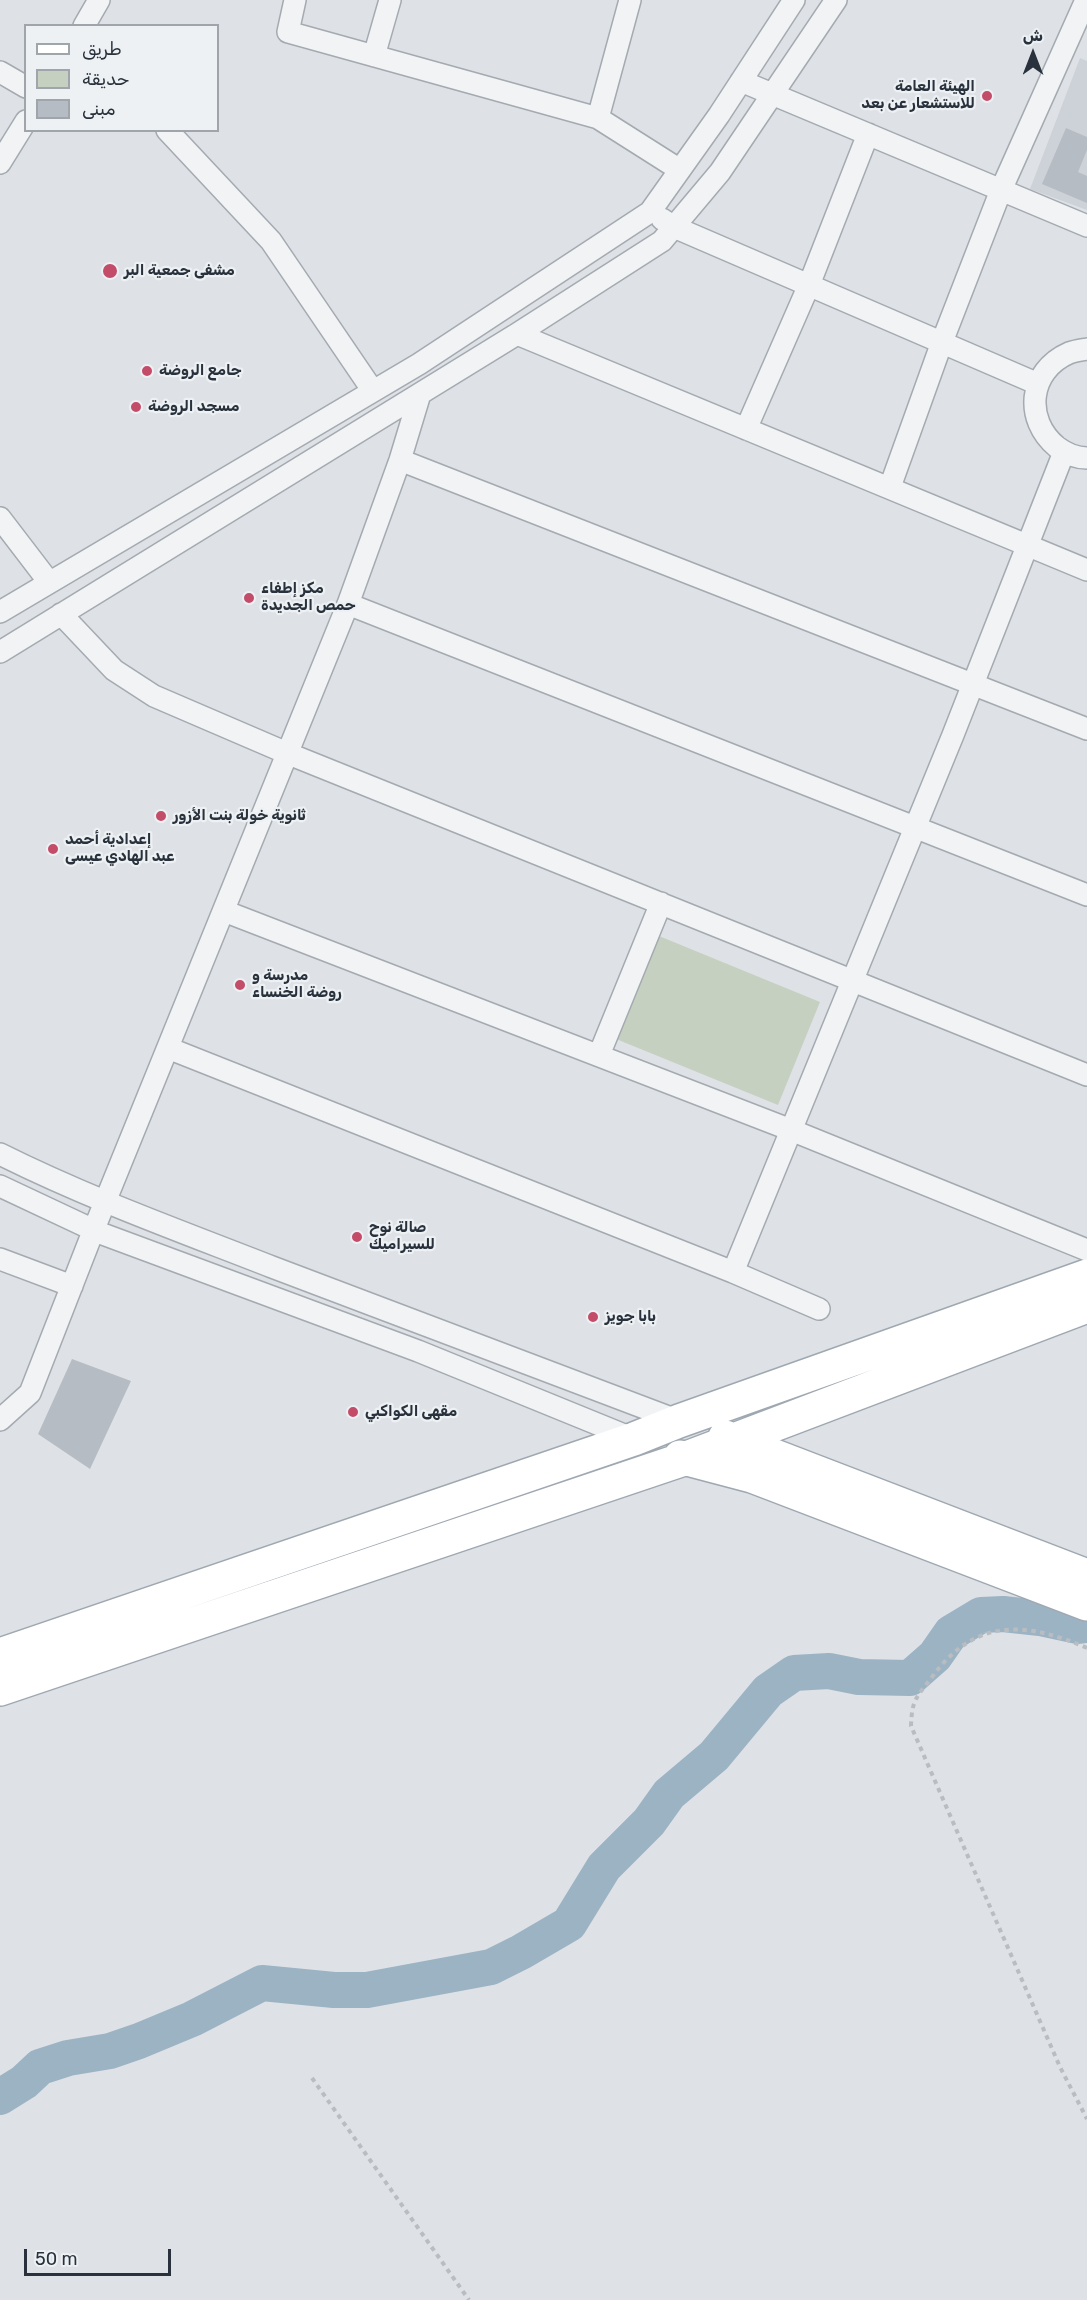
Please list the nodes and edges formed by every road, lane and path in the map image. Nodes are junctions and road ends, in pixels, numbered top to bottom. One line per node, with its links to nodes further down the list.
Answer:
1 (99, 0): 8 (street)
2 (295, 0): 9 (street)
3 (390, 0): 9 (street)
4 (630, 0): 14 (street)
5 (794, 0): 11 (street)
6 (836, 0): 13 (street)
7 (1086, 0): 20 (street)
8 (85, 24)
9 (374, 56): 14 (street)
10 (0, 72): 12 (street)
11 (741, 81): 13 (street); 19 (street)
12 (24, 86)
13 (771, 93): 17 (street); 23 (street)
14 (598, 118): 19 (street)
15 (24, 124): 18 (street)
16 (169, 132): 29 (street)
17 (868, 134): 20 (street); 24 (street)
18 (0, 164)
19 (680, 170): 21 (street)
20 (1001, 190): 22 (street); 26 (street)
21 (650, 212): 23 (street); 29 (street)
22 (1087, 226)
23 (674, 227): 24 (street); 25 (street)
24 (809, 285): 26 (street); 31 (street)
25 (517, 334): 30 (street); 31 (street)
26 (942, 342): 28 (street); 35 (street)
27 (1087, 349): 28 (street)
28 (1038, 384): 32 (street)
29 (373, 391): 39 (street)
30 (420, 394): 34 (street); 42 (street)
31 (746, 429): 35 (street)
32 (1064, 452): 33 (street); 37 (street)
33 (1087, 458)
34 (400, 460): 40 (street); 44 (street)
35 (890, 487): 37 (street)
36 (0, 518): 39 (street)
37 (1027, 547): 38 (street); 44 (street)
38 (1087, 570)
39 (49, 582): 41 (street)
40 (348, 604): 46 (street); 47 (street)
41 (0, 612)
42 (61, 614): 43 (street); 46 (street)
43 (0, 651)
44 (973, 684): 45 (street); 47 (street)
45 (1087, 729)
46 (289, 754): 49 (street); 50 (street)
47 (915, 827): 48 (street); 51 (street)
48 (1087, 895)
49 (661, 903): 51 (street); 53 (street)
50 (224, 911): 52 (street); 53 (street)
51 (852, 980): 54 (street); 55 (street)
52 (168, 1048): 58 (street); 62 (street)
53 (599, 1055): 55 (street)
54 (1087, 1075)
55 (791, 1130): 60 (street); 62 (street)
56 (0, 1154): 58 (street)
57 (0, 1186): 59 (street)
58 (105, 1201): 59 (street); 68 (street)
59 (94, 1229): 64 (street); 69 (street)
60 (1087, 1250)
61 (0, 1259): 64 (street)
62 (733, 1272): 66 (street)
63 (1087, 1276): 68 (main road)
64 (72, 1286): 67 (street)
65 (1087, 1306): 70 (main road)
66 (819, 1309)
67 (0, 1420)
68 (679, 1420): 69 (main road); 70 (main road)
69 (634, 1440): 71 (main road); 75 (main road)
70 (734, 1440): 71 (main road); 72 (main road)
71 (684, 1459): 73 (main road); 76 (main road)
72 (1087, 1576)
73 (1074, 1599)
74 (1087, 1647): 78 (path)
75 (0, 1655)
76 (0, 1689)
77 (312, 2078): 79 (path)
78 (1087, 2119)
79 (469, 2300)

